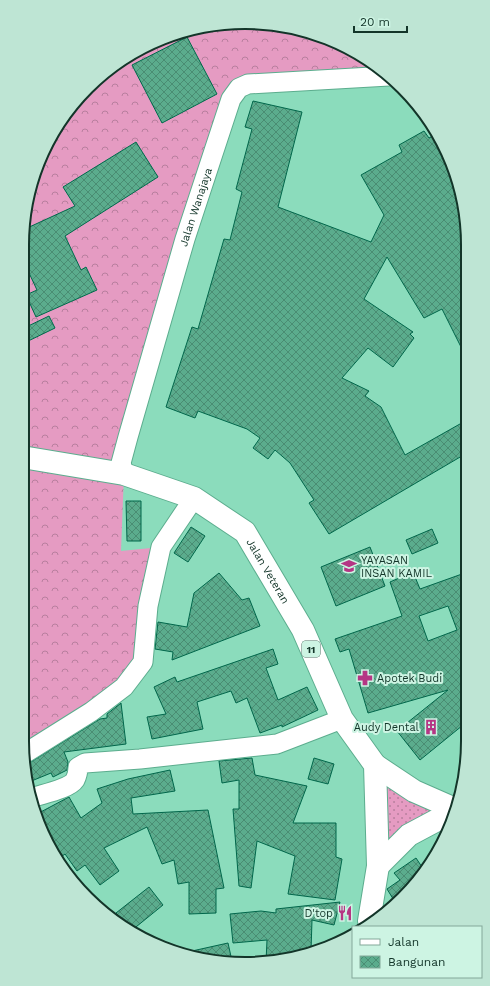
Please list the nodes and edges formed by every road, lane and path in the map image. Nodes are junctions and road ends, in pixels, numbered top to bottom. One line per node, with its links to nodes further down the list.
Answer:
1 (379, 77): 3 (street, Jalan Wanajaya)
2 (29, 458): 3 (main road, Jalan Veteran / 11)
3 (124, 474): 4 (main road, Jalan Veteran / 11)
4 (194, 498): 5 (main road, Jalan Veteran / 11); 6 (street)
5 (342, 719): 7 (main road, Jalan Veteran / 11); 8 (street)
6 (29, 751)
7 (375, 765): 9 (main road); 11 (main road)
8 (36, 797)
9 (451, 808)
10 (449, 813): 11 (main road)
11 (378, 866): 12 (main road)
12 (370, 917)

